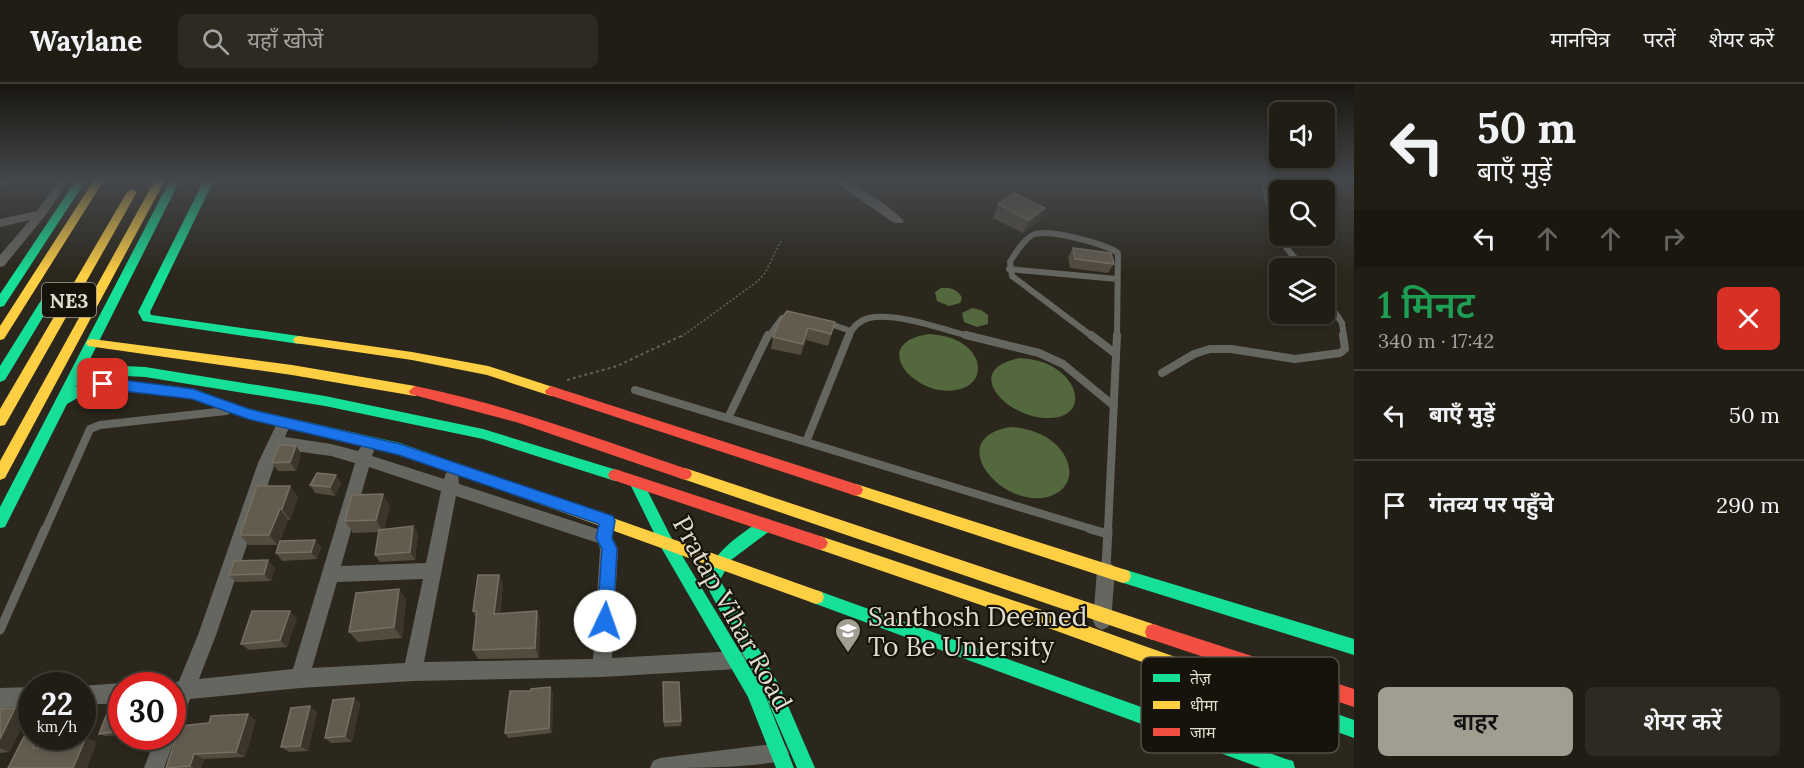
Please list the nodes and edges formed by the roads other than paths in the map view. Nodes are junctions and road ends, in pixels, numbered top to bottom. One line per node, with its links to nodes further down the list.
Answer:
1 (60, 212): 17 (main road)
2 (79, 212): 22 (main road)
3 (121, 212): 35 (main road, NE3)
4 (143, 212): 42 (main road)
5 (158, 212): 23 (main road)
6 (193, 212): 51 (main road)
7 (885, 212): 10 (street)
8 (1271, 212): 12 (lane)
9 (41, 214): 11 (street); 13 (street)
10 (898, 222)
11 (0, 223)
12 (1295, 258)
13 (0, 263)
14 (1009, 269): 15 (lane); 15 (lane); 24 (lane)
15 (1117, 279): 24 (lane)
16 (57, 284): 26 (main road, NE3)
17 (0, 303)
18 (1335, 312): 25 (lane)
19 (796, 317): 34 (lane)
20 (822, 322): 21 (lane)
21 (851, 331): 31 (lane); 39 (lane)
22 (0, 336)
23 (92, 343): 29 (main road); 30 (main road)
24 (1116, 354): 31 (lane)
25 (1162, 373)
26 (0, 377)
27 (90, 385): 30 (main road); 32 (main road); 33 (main road)
28 (635, 390): 34 (lane)
29 (416, 391): 33 (main road); 54 (main road)
30 (63, 400): 45 (main road)
31 (1114, 406): 48 (lane)
32 (238, 410): 36 (main road); 55 (lane)
33 (400, 415): 43 (main road)
34 (728, 418): 39 (lane)
35 (0, 421)
36 (284, 423): 37 (street); 38 (main road)
37 (275, 442): 40 (street); 63 (street)
38 (370, 442): 40 (street); 41 (main road)
39 (806, 442): 48 (lane)
40 (363, 459): 44 (street); 53 (street)
41 (453, 468): 44 (street); 47 (main road)
42 (0, 474)
43 (636, 482): 46 (main road); 49 (main road, Pratap Vihar Road)
44 (450, 486): 47 (street); 52 (street)
45 (0, 522)
46 (766, 525): 50 (main road, Pratap Vihar Road); 56 (main road)
47 (606, 530): 49 (main road); 61 (street)
48 (1108, 534): 51 (lane)
49 (667, 544): 50 (main road); 60 (main road, Pratap Vihar Road)
50 (720, 561): 70 (main road); 78 (main road, Pratap Vihar Road)
51 (1106, 570): 54 (street); 57 (main road)
52 (433, 571): 53 (street); 62 (street)
53 (330, 574): 64 (street)
54 (1102, 615): 56 (street); 59 (main road)
55 (0, 630)
56 (1100, 639): 58 (main road)
57 (1354, 647)
58 (1151, 657)
59 (1230, 657)
60 (737, 660): 61 (street); 75 (main road, Pratap Vihar Road)
61 (602, 668): 62 (street)
62 (413, 672): 64 (street)
63 (186, 676)
64 (300, 678): 65 (street)
65 (186, 690)
66 (1339, 693): 69 (main road)
67 (18, 697): 68 (street)
68 (0, 698)
69 (1354, 698)
70 (1141, 716)
71 (1339, 724): 72 (main road)
72 (1354, 729)
73 (161, 750): 76 (street)
74 (1244, 753): 79 (main road)
75 (782, 760): 77 (street)
76 (154, 768)
77 (667, 768)
78 (806, 768)
79 (1286, 768)

